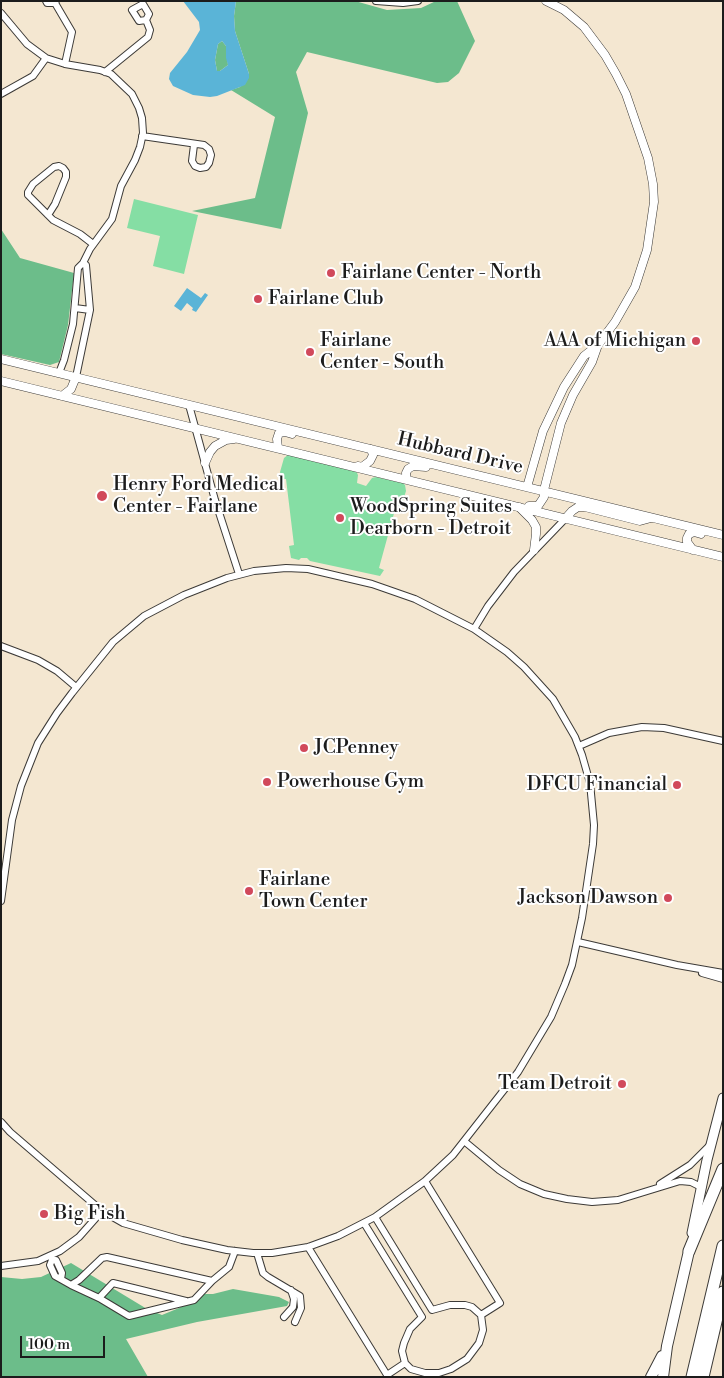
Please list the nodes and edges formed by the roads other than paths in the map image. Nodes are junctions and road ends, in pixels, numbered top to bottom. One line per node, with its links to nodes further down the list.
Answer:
1 (46, 1): 5 (street)
2 (376, 1): 6 (street)
3 (418, 1): 6 (street)
4 (546, 1): 22 (street)
5 (55, 2): 10 (street)
6 (403, 2)
7 (1, 13): 9 (street)
8 (146, 20): 11 (street)
9 (46, 58): 10 (street); 12 (street)
10 (65, 64): 11 (street)
11 (105, 72): 13 (street)
12 (1, 94)
13 (142, 136): 14 (street); 16 (street)
14 (194, 145)
15 (48, 216): 15 (street); 16 (street)
16 (93, 244): 17 (street)
17 (84, 263): 18 (street); 19 (street)
18 (76, 298): 19 (street); 20 (street)
19 (90, 298): 21 (street)
20 (75, 308): 21 (street); 24 (street)
21 (90, 310): 25 (street)
22 (598, 345): 27 (street); 28 (street)
23 (1, 359): 24 (street, Hubbard Drive)
24 (59, 373): 25 (street, Hubbard Drive)
25 (76, 377): 29 (street); 30 (street, Hubbard Drive)
26 (1, 381): 29 (street, Hubbard Drive)
27 (563, 388): 28 (street); 31 (street)
28 (573, 395): 32 (street)
29 (62, 396): 33 (street, Hubbard Drive)
30 (189, 405): 33 (street); 35 (street, Hubbard Drive)
31 (553, 406): 32 (street); 38 (street)
32 (561, 423): 39 (street)
33 (196, 429): 34 (street, Hubbard Drive); 41 (street)
34 (239, 439): 36 (street, Hubbard Drive); 41 (street)
35 (335, 440): 36 (street); 37 (street, Hubbard Drive)
36 (278, 448): 40 (street, Hubbard Drive)
37 (370, 449): 40 (street); 42 (street, Hubbard Drive)
38 (535, 453): 39 (street); 44 (street)
39 (552, 457): 45 (street)
40 (327, 461): 43 (street, Hubbard Drive)
41 (205, 463): 55 (street)
42 (479, 475): 43 (street); 44 (street, Hubbard Drive)
43 (407, 480): 46 (street, Hubbard Drive)
44 (527, 486): 45 (street, Hubbard Drive)
45 (544, 490): 46 (street); 48 (street, Hubbard Drive)
46 (459, 493): 47 (street, Hubbard Drive)
47 (520, 507): 49 (street, Hubbard Drive); 52 (street)
48 (653, 517): 49 (street); 50 (street, Hubbard Drive)
49 (565, 518): 52 (street); 53 (street, Hubbard Drive)
50 (723, 535)
51 (723, 540): 53 (street)
52 (534, 550): 56 (street)
53 (694, 550): 54 (street, Hubbard Drive)
54 (723, 557)
55 (239, 574): 56 (street); 58 (street)
56 (474, 629): 60 (street)
57 (1, 646): 58 (street)
58 (76, 687): 61 (street)
59 (723, 742): 60 (street)
60 (579, 746): 62 (street)
61 (1, 901)
62 (578, 942): 63 (street); 68 (street)
63 (677, 965): 64 (street); 65 (street)
64 (723, 973)
65 (723, 979)
66 (723, 1098): 69 (main road)
67 (1, 1122): 74 (street)
68 (464, 1141): 71 (street); 73 (street)
69 (711, 1144): 72 (main road); 73 (street)
70 (723, 1169): 80 (highway)
71 (425, 1181): 75 (street); 93 (street)
72 (701, 1188): 73 (street); 80 (main road)
73 (653, 1189)
74 (102, 1211): 79 (street); 82 (street)
75 (375, 1218): 76 (street); 83 (street)
76 (364, 1223): 78 (street); 85 (street)
77 (723, 1246): 101 (highway)
78 (308, 1247): 81 (street); 98 (street)
79 (235, 1251): 81 (street); 86 (street)
80 (689, 1251): 97 (main road)
81 (257, 1253): 88 (street)
82 (51, 1258): 84 (street); 87 (street)
83 (404, 1264): 85 (street); 92 (street)
84 (3, 1266)
85 (394, 1270): 95 (street)
86 (212, 1281): 87 (street); 91 (street)
87 (71, 1285): 90 (street)
88 (291, 1290): 94 (street); 96 (street)
89 (723, 1292): 102 (highway)
90 (98, 1298): 91 (street); 91 (street)
91 (188, 1302)
92 (432, 1310): 93 (street); 95 (street)
93 (481, 1315): 98 (street)
94 (284, 1317)
95 (422, 1317): 98 (street)
96 (295, 1322)
97 (666, 1346): 99 (main road); 100 (main road)
98 (405, 1363)
99 (651, 1377)
100 (662, 1377)
101 (692, 1377)
102 (703, 1377)

